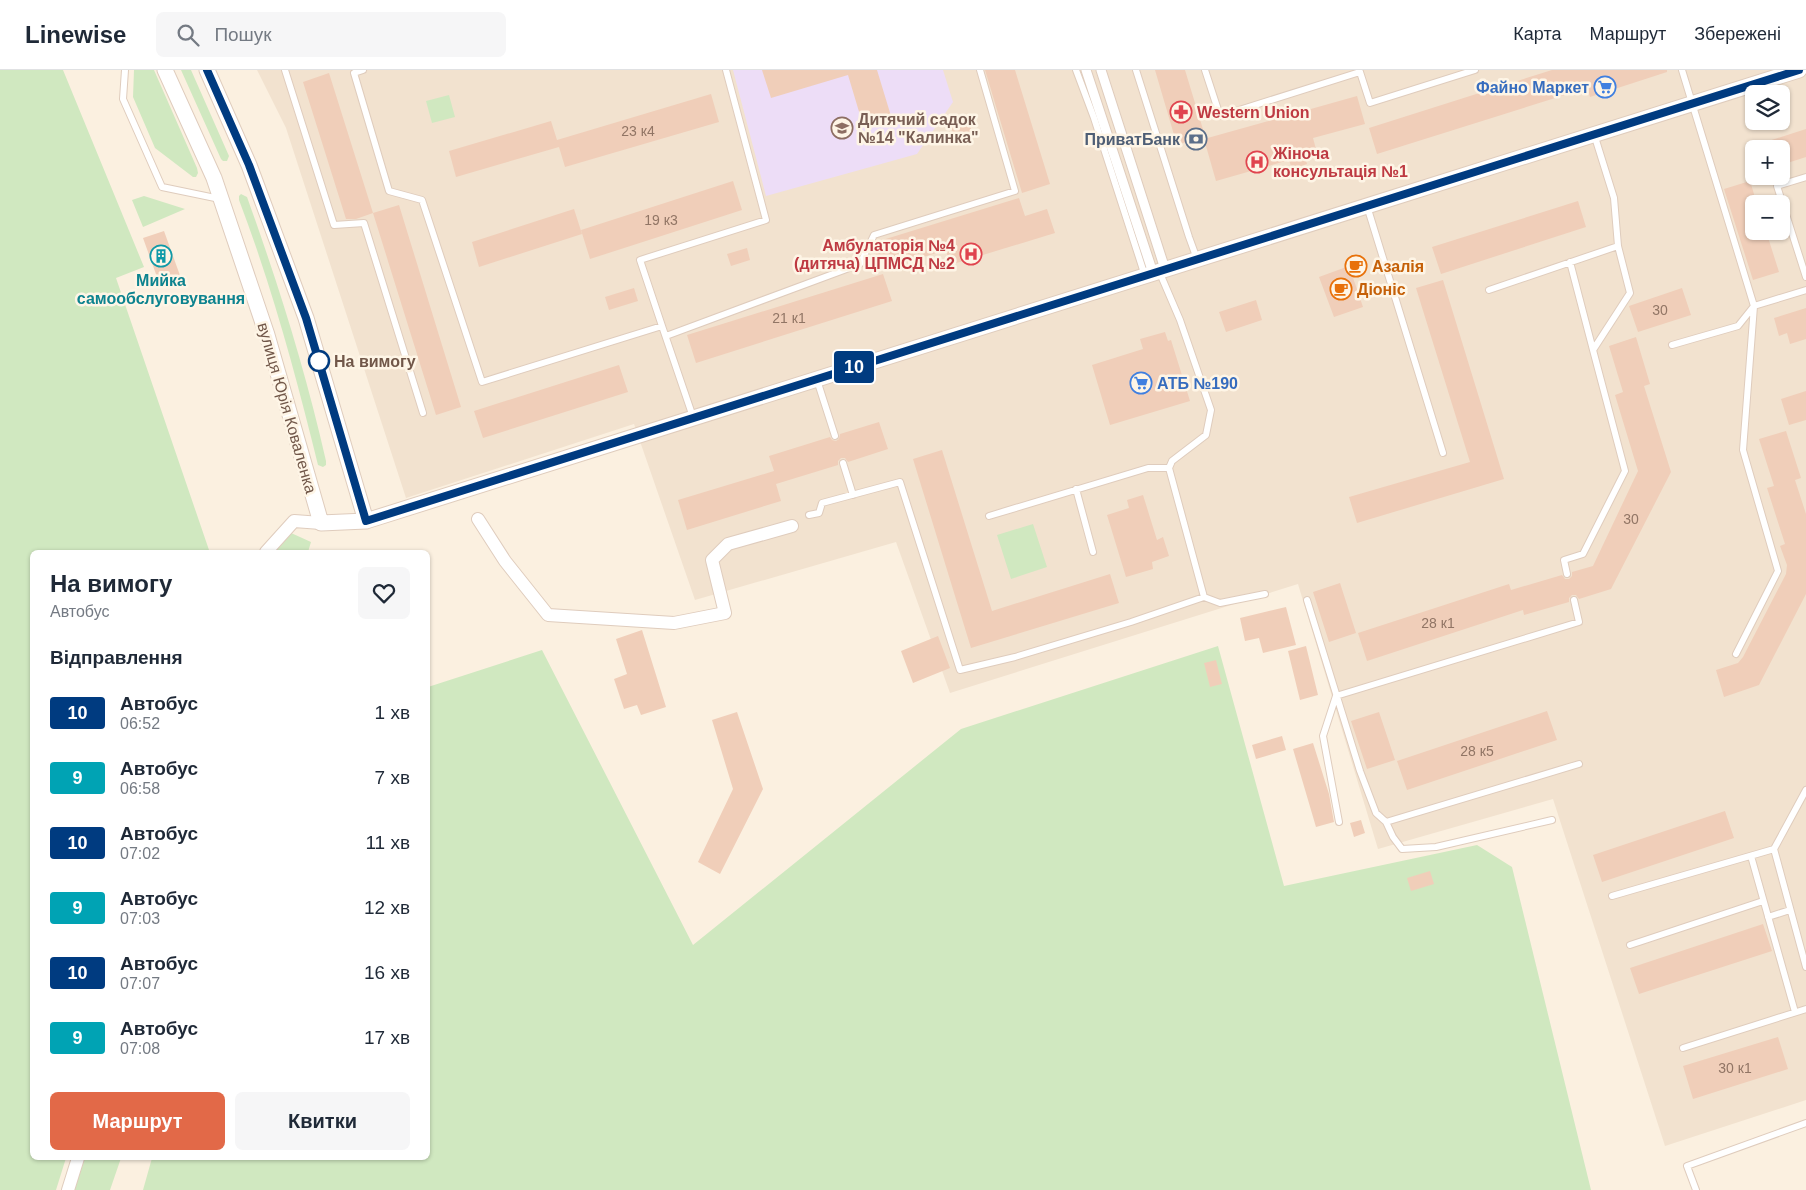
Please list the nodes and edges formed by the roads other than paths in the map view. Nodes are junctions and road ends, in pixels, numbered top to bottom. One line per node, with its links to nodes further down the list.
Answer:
1 (125, 70): 19 (lane)
2 (165, 70): 19 (street, вулиця Юрія Коваленка)
3 (207, 70): 45 (street)
4 (285, 70): 34 (lane)
5 (363, 70): 29 (lane)
6 (726, 70): 29 (lane)
7 (980, 70): 30 (lane)
8 (1076, 70): 24 (lane)
9 (1086, 70): 24 (street)
10 (1100, 70): 24 (street)
11 (1136, 70): 22 (lane)
12 (1205, 70): 13 (lane)
13 (1474, 70)
14 (1682, 70): 16 (lane)
15 (1799, 70): 16 (street)
16 (1692, 104): 17 (street); 28 (lane)
17 (1594, 134): 20 (street); 21 (lane)
18 (1806, 177): 25 (lane)
19 (221, 199): 46 (street, вулиця Юрія Коваленка)
20 (1367, 206): 22 (street); 37 (lane)
21 (1618, 246): 23 (lane); 32 (lane)
22 (1197, 259): 24 (street)
23 (1570, 262): 26 (lane); 32 (lane)
24 (1156, 272): 33 (street); 39 (lane)
25 (1806, 277)
26 (1489, 290)
27 (1806, 290): 28 (lane)
28 (1754, 306): 31 (lane); 55 (lane)
29 (662, 326): 30 (lane)
30 (666, 336): 35 (lane)
31 (1672, 345)
32 (1593, 350): 50 (lane)
33 (817, 379): 35 (street); 36 (lane)
34 (423, 412)
35 (693, 418): 45 (street)
36 (835, 436)
37 (1443, 453)
38 (843, 463): 41 (lane)
39 (1169, 468): 40 (lane); 52 (lane)
40 (1076, 490): 43 (lane); 49 (lane)
41 (853, 495): 42 (lane); 52 (lane)
42 (809, 515)
43 (989, 516)
44 (478, 519): 47 (street)
45 (366, 521): 46 (street)
46 (321, 523): 48 (street)
47 (792, 526)
48 (268, 550)
49 (1093, 552)
50 (1567, 574)
51 (1265, 594): 52 (lane)
52 (1204, 597)
53 (1306, 600): 56 (lane)
54 (1574, 600): 56 (lane)
55 (1736, 654)
56 (1336, 696): 60 (lane); 61 (lane)
57 (1579, 764): 61 (lane)
58 (1806, 790): 62 (lane)
59 (1552, 820): 61 (lane)
60 (1339, 822)
61 (1386, 822)
62 (1774, 849): 63 (lane); 66 (lane)
63 (1751, 856): 64 (lane); 65 (lane)
64 (1612, 896)
65 (1764, 901): 67 (lane); 68 (lane)
66 (1790, 910): 67 (lane); 69 (lane)
67 (1768, 917): 71 (lane)
68 (1630, 946)
69 (1806, 967)
70 (1806, 1009): 71 (lane)
71 (1795, 1012): 72 (lane)
72 (1683, 1048)
73 (1806, 1123): 76 (lane)
74 (77, 1160): 75 (street)
75 (68, 1190)
76 (1696, 1190)

